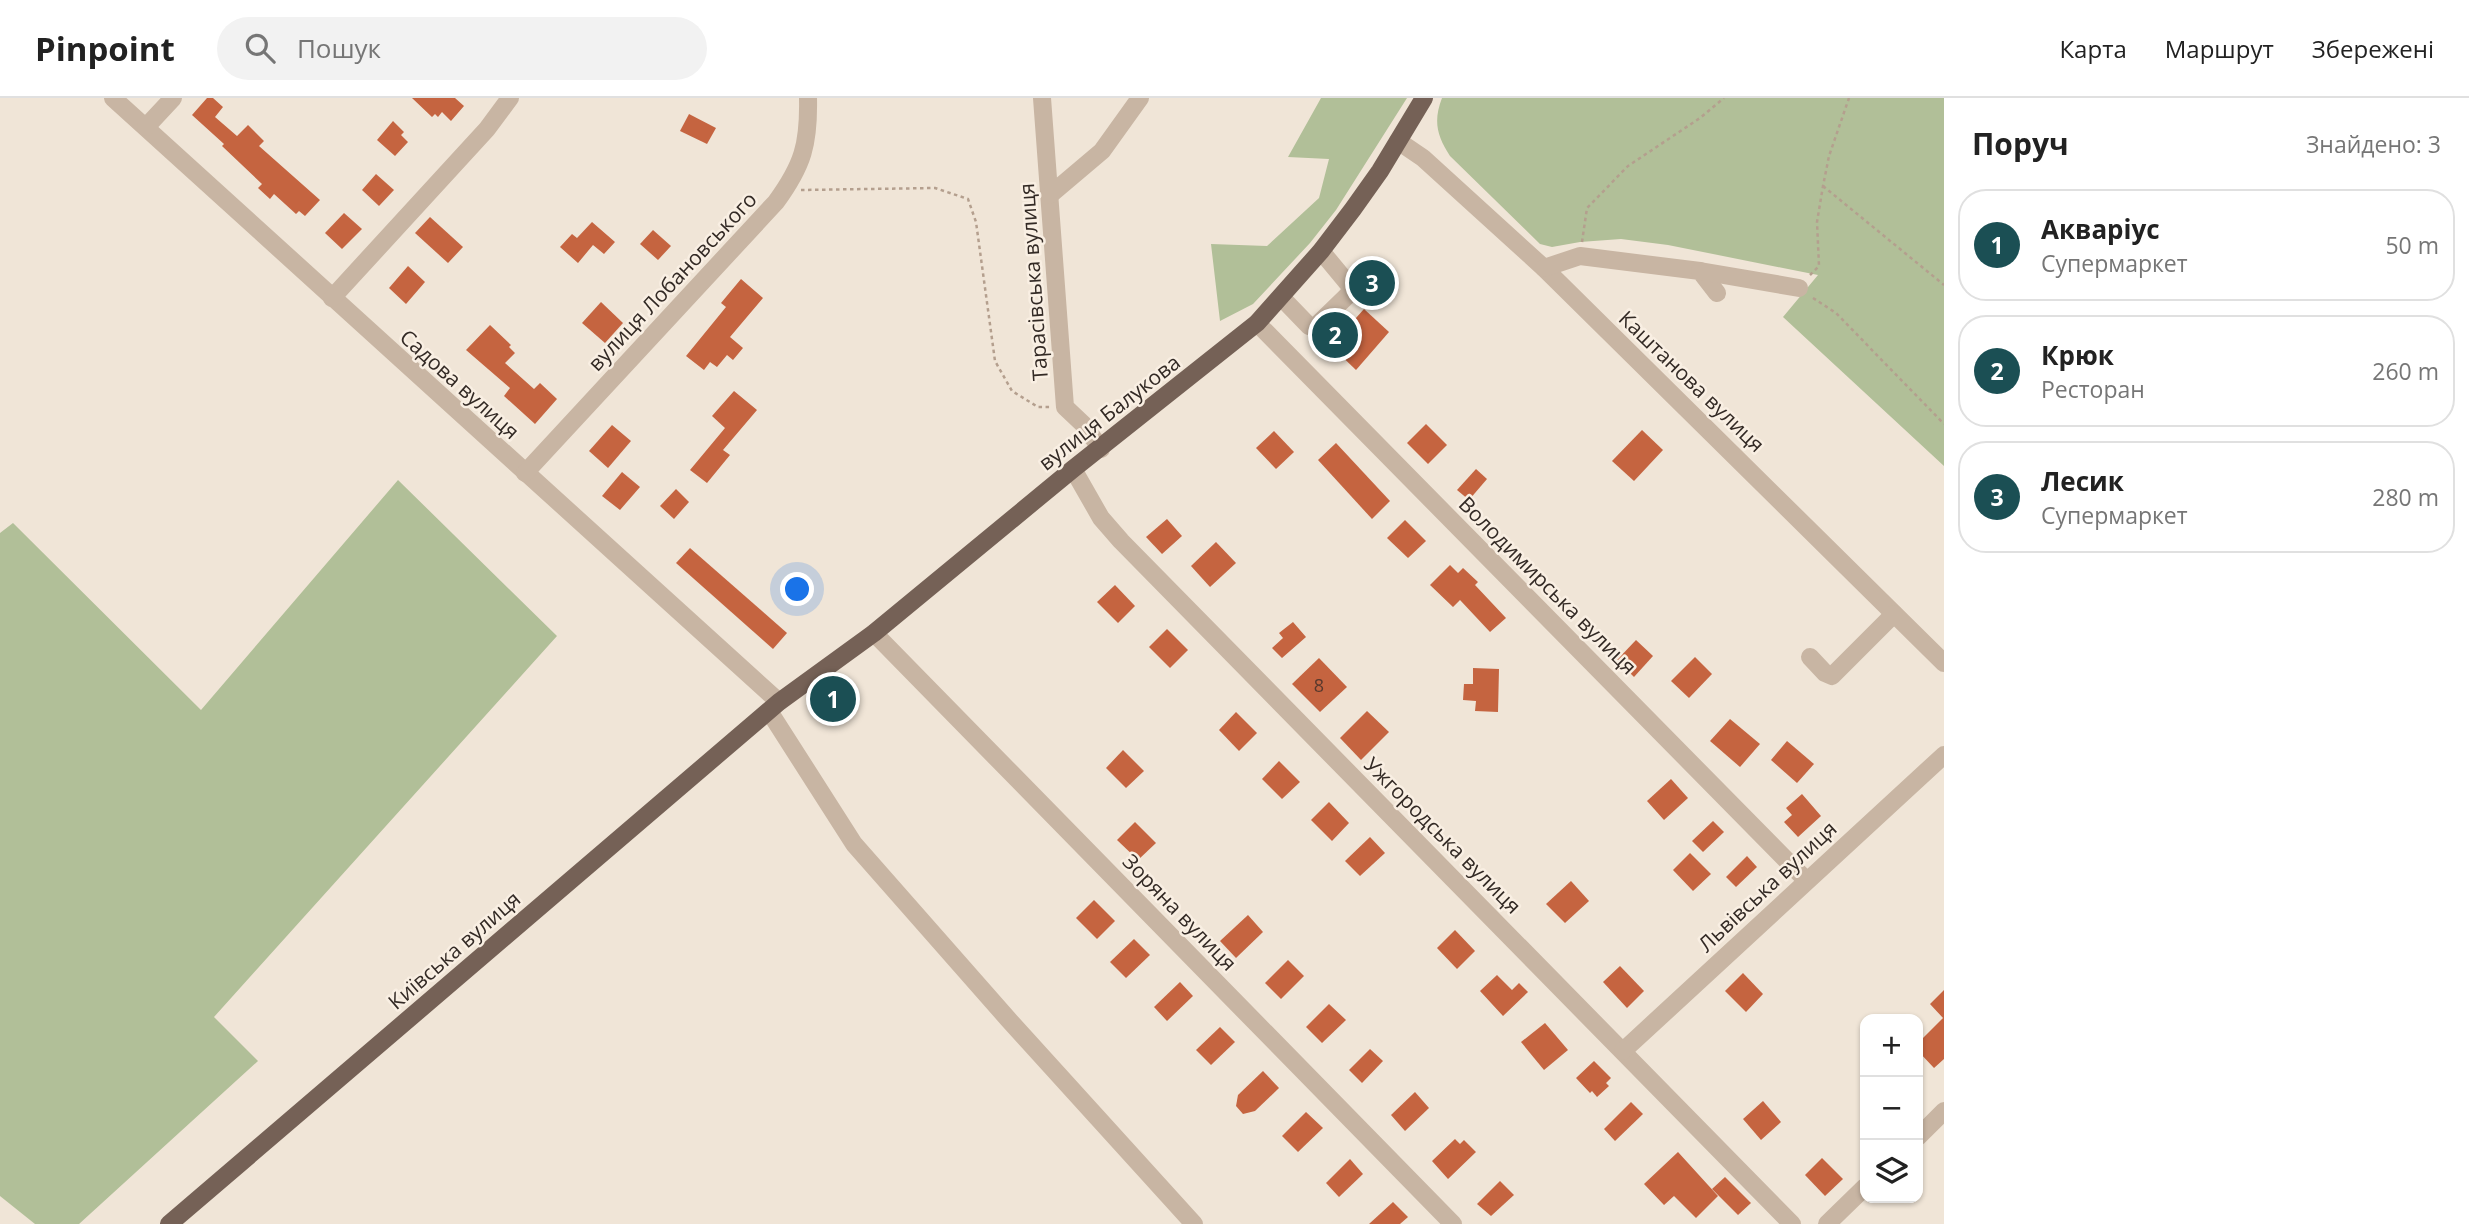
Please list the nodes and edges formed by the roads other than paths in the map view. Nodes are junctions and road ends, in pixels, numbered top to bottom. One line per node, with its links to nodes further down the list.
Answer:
1 (113, 98): 8 (street, Садова вулиця)
2 (173, 98): 8 (street)
3 (510, 98): 17 (street)
4 (808, 98): 21 (street, вулиця Лобановського)
5 (1042, 98): 10 (street, Тарасівська вулиця)
6 (1140, 98): 10 (street)
7 (1424, 98): 9 (main road, вулиця Балукова)
8 (146, 127): 17 (street, Садова вулиця)
9 (1398, 141): 11 (main road, вулиця Балукова); 12 (street, Каштанова вулиця)
10 (1049, 195): 19 (street, Тарасівська вулиця)
11 (1321, 251): 16 (main road, вулиця Балукова); 16 (street)
12 (1544, 268): 13 (street); 22 (street, Каштанова вулиця)
13 (1700, 271): 14 (street); 15 (street)
14 (1799, 288)
15 (1717, 293)
16 (1281, 297): 18 (main road, вулиця Балукова)
17 (331, 298): 21 (street, Садова вулиця)
18 (1257, 323): 19 (main road, вулиця Балукова); 28 (street, Володимирська вулиця)
19 (1101, 449): 20 (main road, вулиця Балукова)
20 (1073, 469): 23 (main road, вулиця Балукова); 29 (street, Ужгородська вулиця)
21 (525, 473): 26 (street, Садова вулиця)
22 (1894, 614): 24 (street); 25 (street, Каштанова вулиця)
23 (874, 633): 26 (main road, вулиця Балукова); 35 (street, Зоряна вулиця)
24 (1811, 657)
25 (1944, 663)
26 (774, 706): 33 (main road, Київська вулиця); 34 (street, Садова вулиця)
27 (1944, 755): 28 (street, Львівська вулиця)
28 (1806, 880): 29 (street, Львівська вулиця)
29 (1623, 1051): 36 (street, Ужгородська вулиця)
30 (1944, 1111): 31 (street)
31 (1923, 1132)
32 (1860, 1192): 37 (street)
33 (169, 1224)
34 (1195, 1224)
35 (1453, 1224)
36 (1792, 1224)
37 (1827, 1224)

